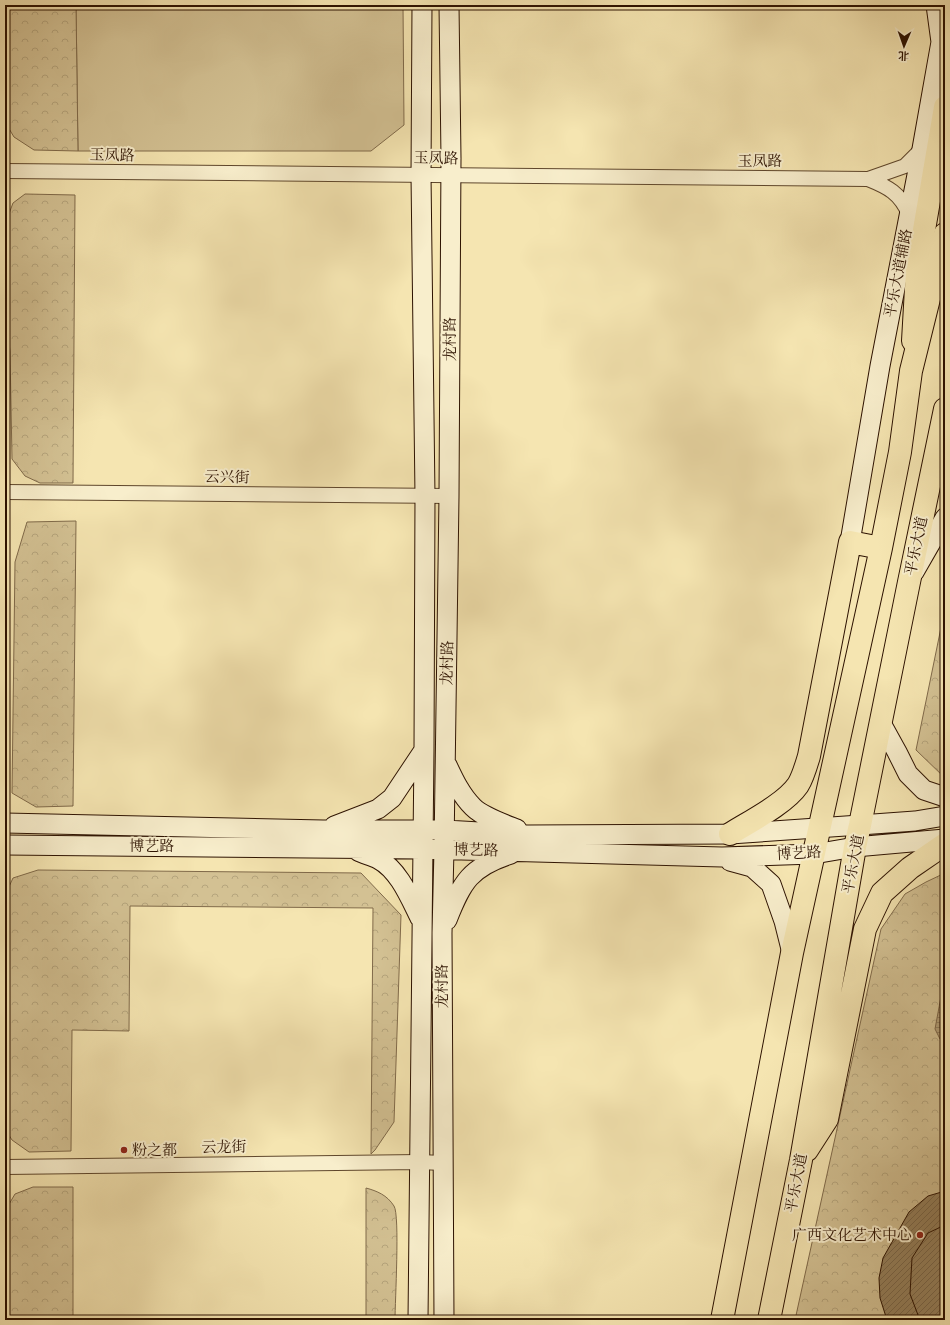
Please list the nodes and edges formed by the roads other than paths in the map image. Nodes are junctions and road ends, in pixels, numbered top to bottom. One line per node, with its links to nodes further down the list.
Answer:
1 (422, 5): 7 (street, 龙村路)
2 (449, 5): 8 (street, 龙村路)
3 (936, 5): 5 (street, 平乐大道辅路)
4 (945, 107): 12 (main road)
5 (922, 149): 9 (street); 10 (street, 平乐大道辅路)
6 (5, 171): 7 (street, 玉凤路)
7 (422, 175): 8 (street, 玉凤路); 15 (street, 龙村路)
8 (450, 175): 9 (street, 玉凤路); 16 (street, 龙村路)
9 (868, 179): 10 (street)
10 (909, 214): 18 (street, 平乐大道辅路)
11 (945, 234): 12 (main road)
12 (911, 371): 19 (main road)
13 (945, 410): 20 (main road, 平乐大道)
14 (5, 492): 15 (street, 云兴街)
15 (424, 496): 16 (street, 云兴街); 22 (street, 龙村路)
16 (449, 496): 23 (street, 龙村路)
17 (945, 518): 20 (street)
18 (850, 542): 19 (main road); 31 (main road)
19 (880, 548): 28 (main road)
20 (909, 582): 21 (main road, 平乐大道)
21 (881, 723): 24 (street); 27 (main road, 平乐大道)
22 (424, 750): 29 (street); 32 (street, 龙村路)
23 (445, 762): 30 (street, 龙村路); 34 (street)
24 (945, 797)
25 (945, 816): 27 (street, 博艺路)
26 (8, 820): 29 (street, 博艺路)
27 (860, 825): 28 (street, 博艺路); 36 (main road, 平乐大道)
28 (820, 829): 31 (street, 博艺路); 40 (main road)
29 (323, 830): 32 (street, 博艺路)
30 (445, 830): 32 (street, 博艺路); 34 (street, 博艺路); 39 (street, 龙村路)
31 (730, 834): 34 (street, 博艺路)
32 (422, 839): 38 (street, 博艺路); 39 (street, 博艺路); 42 (street, 龙村路)
33 (945, 839): 36 (street, 博艺路)
34 (525, 843): 39 (street, 博艺路); 41 (street, 博艺路); 43 (street)
35 (945, 844): 45 (main road)
36 (855, 847): 40 (street, 博艺路); 45 (main road, 平乐大道)
37 (8, 848): 38 (street, 博艺路)
38 (349, 848): 42 (street)
39 (444, 849): 43 (street, 龙村路)
40 (814, 854): 41 (street, 博艺路); 44 (main road)
41 (715, 857): 44 (street)
42 (422, 921): 46 (street, 龙村路)
43 (442, 933): 47 (street, 龙村路)
44 (792, 953): 51 (main road)
45 (801, 1160): 52 (main road, 平乐大道)
46 (419, 1162): 47 (street, 云龙街); 48 (street, 云龙街); 49 (street, 龙村路)
47 (443, 1163): 50 (street, 龙村路)
48 (5, 1167)
49 (418, 1320)
50 (444, 1320)
51 (722, 1320)
52 (769, 1320)

